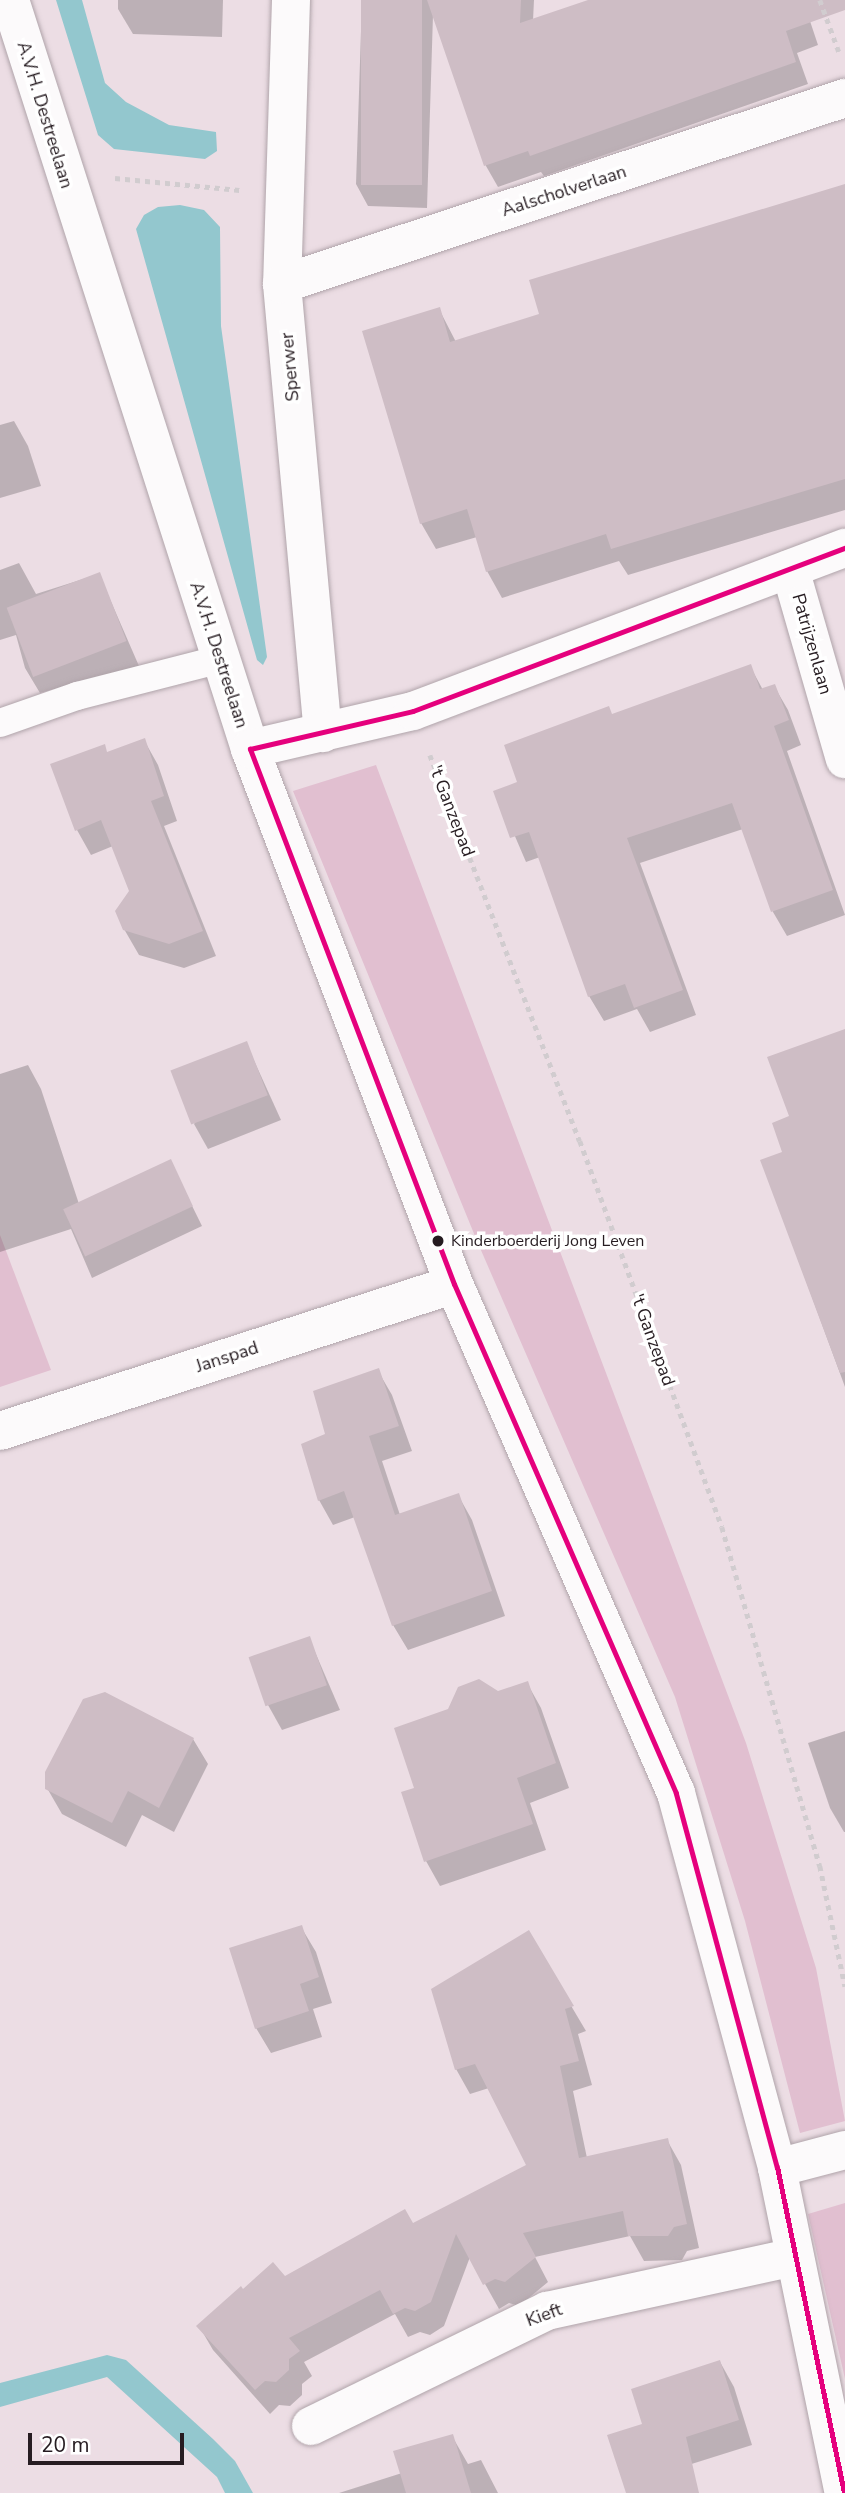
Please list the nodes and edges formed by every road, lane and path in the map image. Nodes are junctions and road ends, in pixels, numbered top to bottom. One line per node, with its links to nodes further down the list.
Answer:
1 (10, 0): 6 (street, A.V.H. Destreelaan)
2 (291, 0): 7 (street, Sperwer)
3 (820, 0): 4 (path)
4 (841, 56)
5 (845, 98): 8 (street, Aalscholverlaan)
6 (62, 172): 7 (path); 11 (street, A.V.H. Destreelaan)
7 (282, 195): 8 (street, Sperwer)
8 (282, 284): 14 (street, Sperwer)
9 (845, 548): 10 (street)
10 (790, 569): 12 (street); 16 (street, Patrijzenlaan)
11 (221, 659): 13 (lane); 15 (street, A.V.H. Destreelaan)
12 (412, 710): 14 (street); 19 (path, 't Ganzepad)
13 (0, 723)
14 (323, 733): 15 (street)
15 (250, 749): 17 (street, A.V.H. Destreelaan)
16 (845, 759)
17 (454, 1284): 18 (street, Janspad); 21 (street, A.V.H. Destreelaan)
18 (0, 1431)
19 (845, 1986)
20 (845, 2150): 21 (street)
21 (777, 2168): 22 (street, A.V.H. Destreelaan)
22 (794, 2256): 23 (street, Kieft); 24 (street, A.V.H. Destreelaan)
23 (311, 2426)
24 (844, 2493)

